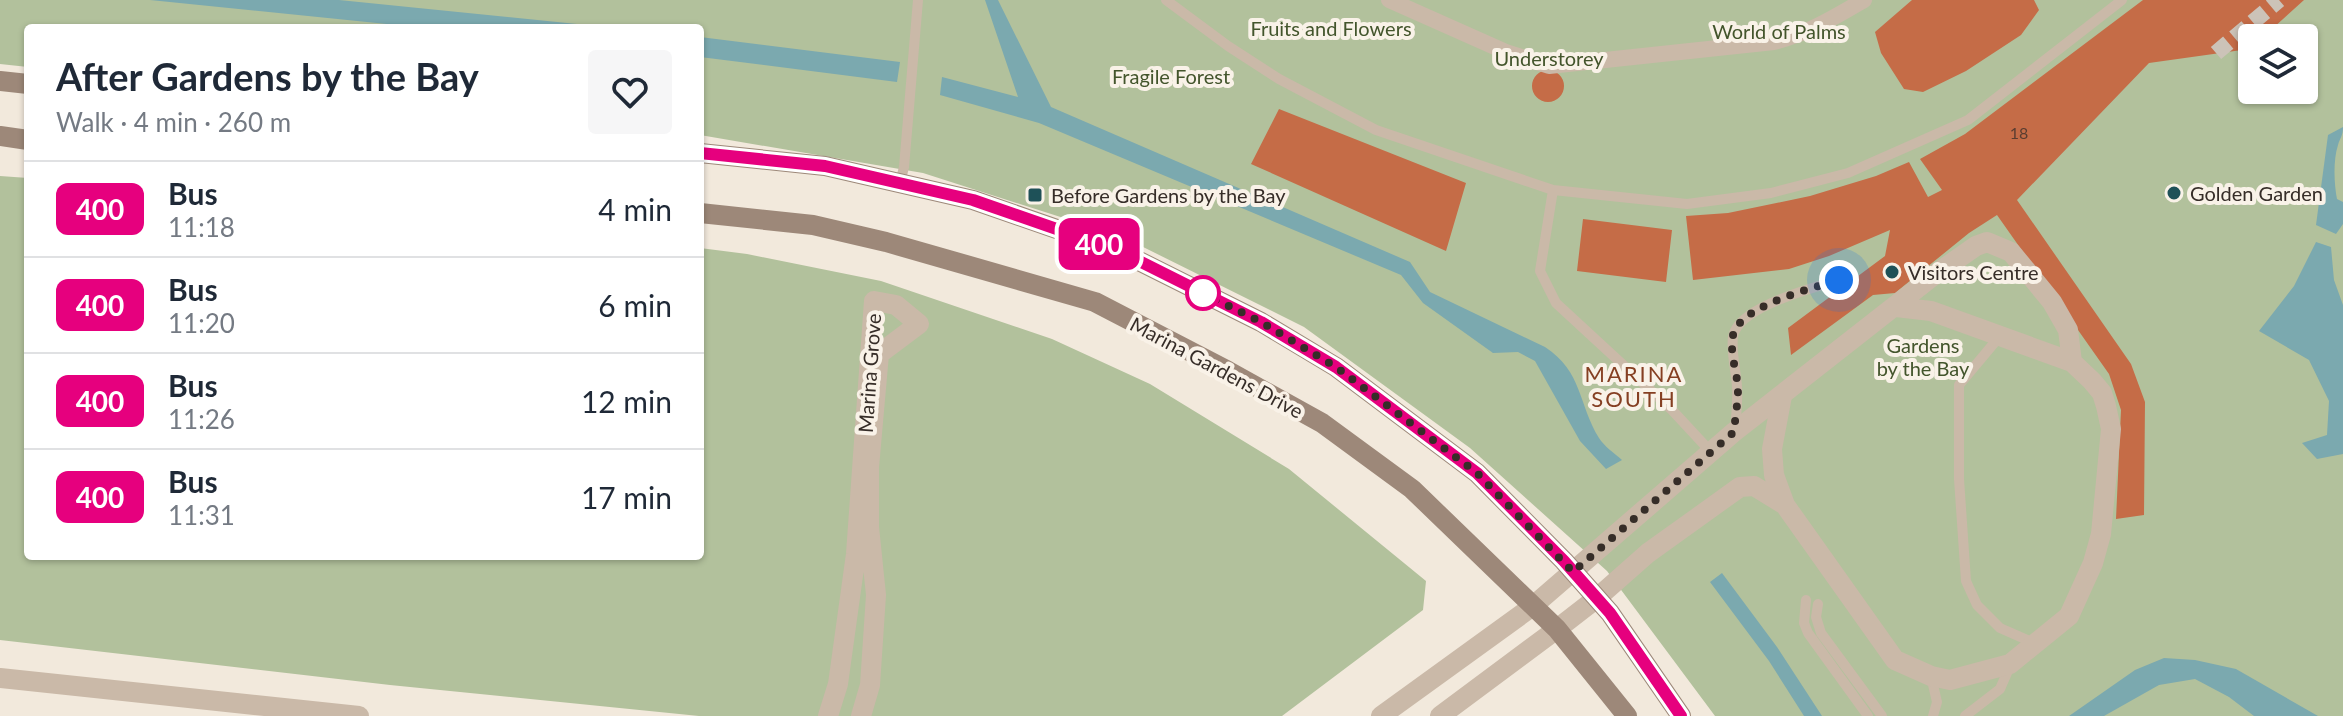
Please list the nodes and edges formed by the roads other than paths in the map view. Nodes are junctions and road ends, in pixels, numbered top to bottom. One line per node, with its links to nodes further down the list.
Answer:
1 (918, 0): 11 (lane)
2 (1166, 0): 12 (lane)
3 (1389, 0): 4 (street)
4 (1864, 0)
5 (2122, 0): 12 (lane)
6 (0, 81): 7 (main road)
7 (24, 84)
8 (0, 136): 9 (main road)
9 (24, 139)
10 (704, 153): 11 (main road)
11 (900, 183): 22 (main road)
12 (1553, 190): 20 (lane)
13 (704, 213): 26 (main road, Marina Gardens Drive)
14 (1839, 280): 19 (lane)
15 (1896, 307): 16 (street); 17 (street); 18 (street)
16 (2001, 335): 17 (street); 28 (lane)
17 (2072, 362): 28 (street)
18 (1782, 396): 19 (street); 21 (street)
19 (1734, 432): 20 (street)
20 (1711, 452): 22 (street)
21 (1785, 505): 23 (street); 30 (street)
22 (1573, 572): 23 (main road); 26 (street)
23 (1597, 598): 27 (street); 38 (main road)
24 (1806, 600): 39 (lane)
25 (1818, 604): 40 (lane)
26 (1533, 606): 27 (main road, Marina Gardens Drive); 35 (street)
27 (1557, 629): 36 (street); 37 (main road, Marina Gardens Drive)
28 (2035, 644): 29 (street)
29 (2010, 664): 30 (street); 42 (lane)
30 (1931, 676): 41 (lane)
31 (0, 678): 32 (street)
32 (359, 716)
33 (828, 716): 34 (street, Marina Grove)
34 (861, 716)
35 (1381, 716)
36 (1440, 716)
37 (1627, 716)
38 (1681, 716)
39 (1868, 716)
40 (1882, 716)
41 (1933, 716)
42 (1965, 716)

